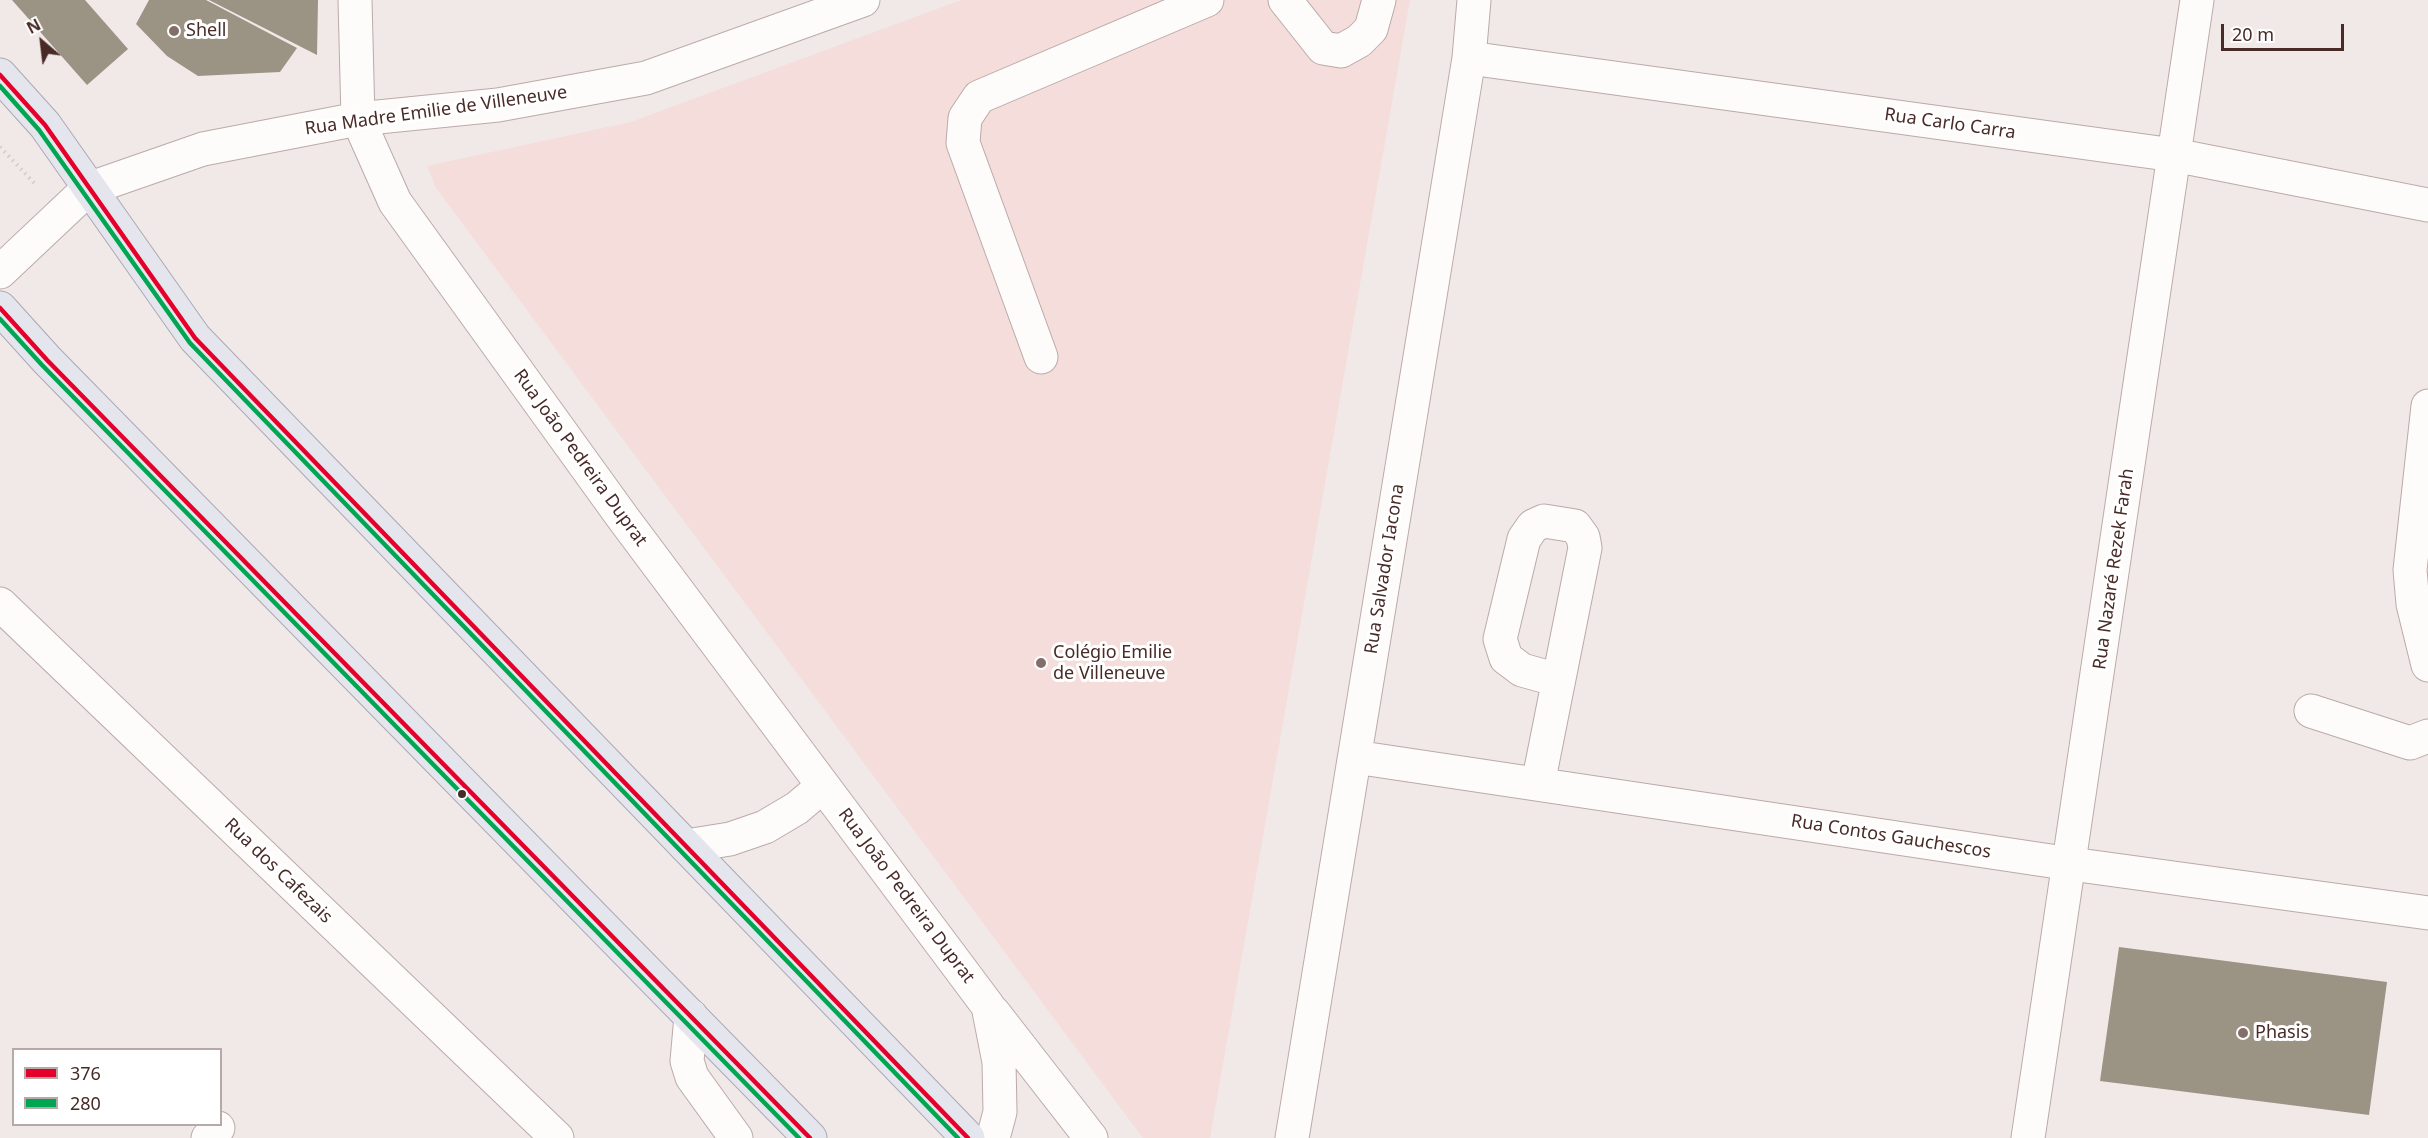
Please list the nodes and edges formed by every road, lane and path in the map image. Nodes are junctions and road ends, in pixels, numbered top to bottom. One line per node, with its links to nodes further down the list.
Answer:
1 (354, 0): 10 (street)
2 (863, 0): 10 (street, Rua Madre Emilie de Villeneuve)
3 (1207, 0): 16 (street)
4 (1285, 0): 5 (street)
5 (1380, 0)
6 (1474, 0): 8 (street, Rua Salvador Iacona)
7 (2197, 0): 11 (street, Rua Nazaré Rezek Farah)
8 (1469, 58): 11 (street, Rua Carlo Carra); 23 (street, Rua Salvador Iacona)
9 (0, 75): 12 (main road)
10 (358, 119): 12 (street, Rua Madre Emilie de Villeneuve); 25 (street, Rua João Pedreira Duprat)
11 (2174, 155): 13 (street, Rua Carlo Carra); 27 (street, Rua Nazaré Rezek Farah)
12 (88, 189): 14 (street, Rua Madre Emilie de Villeneuve); 26 (main road)
13 (2428, 205)
14 (0, 272)
15 (0, 308): 30 (main road)
16 (1041, 357)
17 (2428, 406): 19 (street)
18 (0, 604): 32 (street, Rua dos Cafezais)
19 (2428, 665)
20 (1558, 680): 24 (street)
21 (2311, 711): 22 (street)
22 (2428, 736)
23 (1355, 757): 24 (street, Rua Contos Gauchescos); 37 (street, Rua Salvador Iacona)
24 (1538, 784): 27 (street, Rua Contos Gauchescos)
25 (823, 786): 26 (street); 29 (street, Rua João Pedreira Duprat)
26 (686, 846): 34 (main road)
27 (2071, 864): 28 (street, Rua Contos Gauchescos); 38 (street, Rua Nazaré Rezek Farah)
28 (2428, 913)
29 (988, 1006): 35 (street, Rua João Pedreira Duprat); 36 (street, Rua João Pedreira Duprat)
30 (691, 1016): 31 (street); 33 (main road)
31 (722, 1133)
32 (557, 1138)
33 (810, 1138)
34 (968, 1138)
35 (993, 1138)
36 (1091, 1138)
37 (1292, 1138)
38 (2028, 1138)

